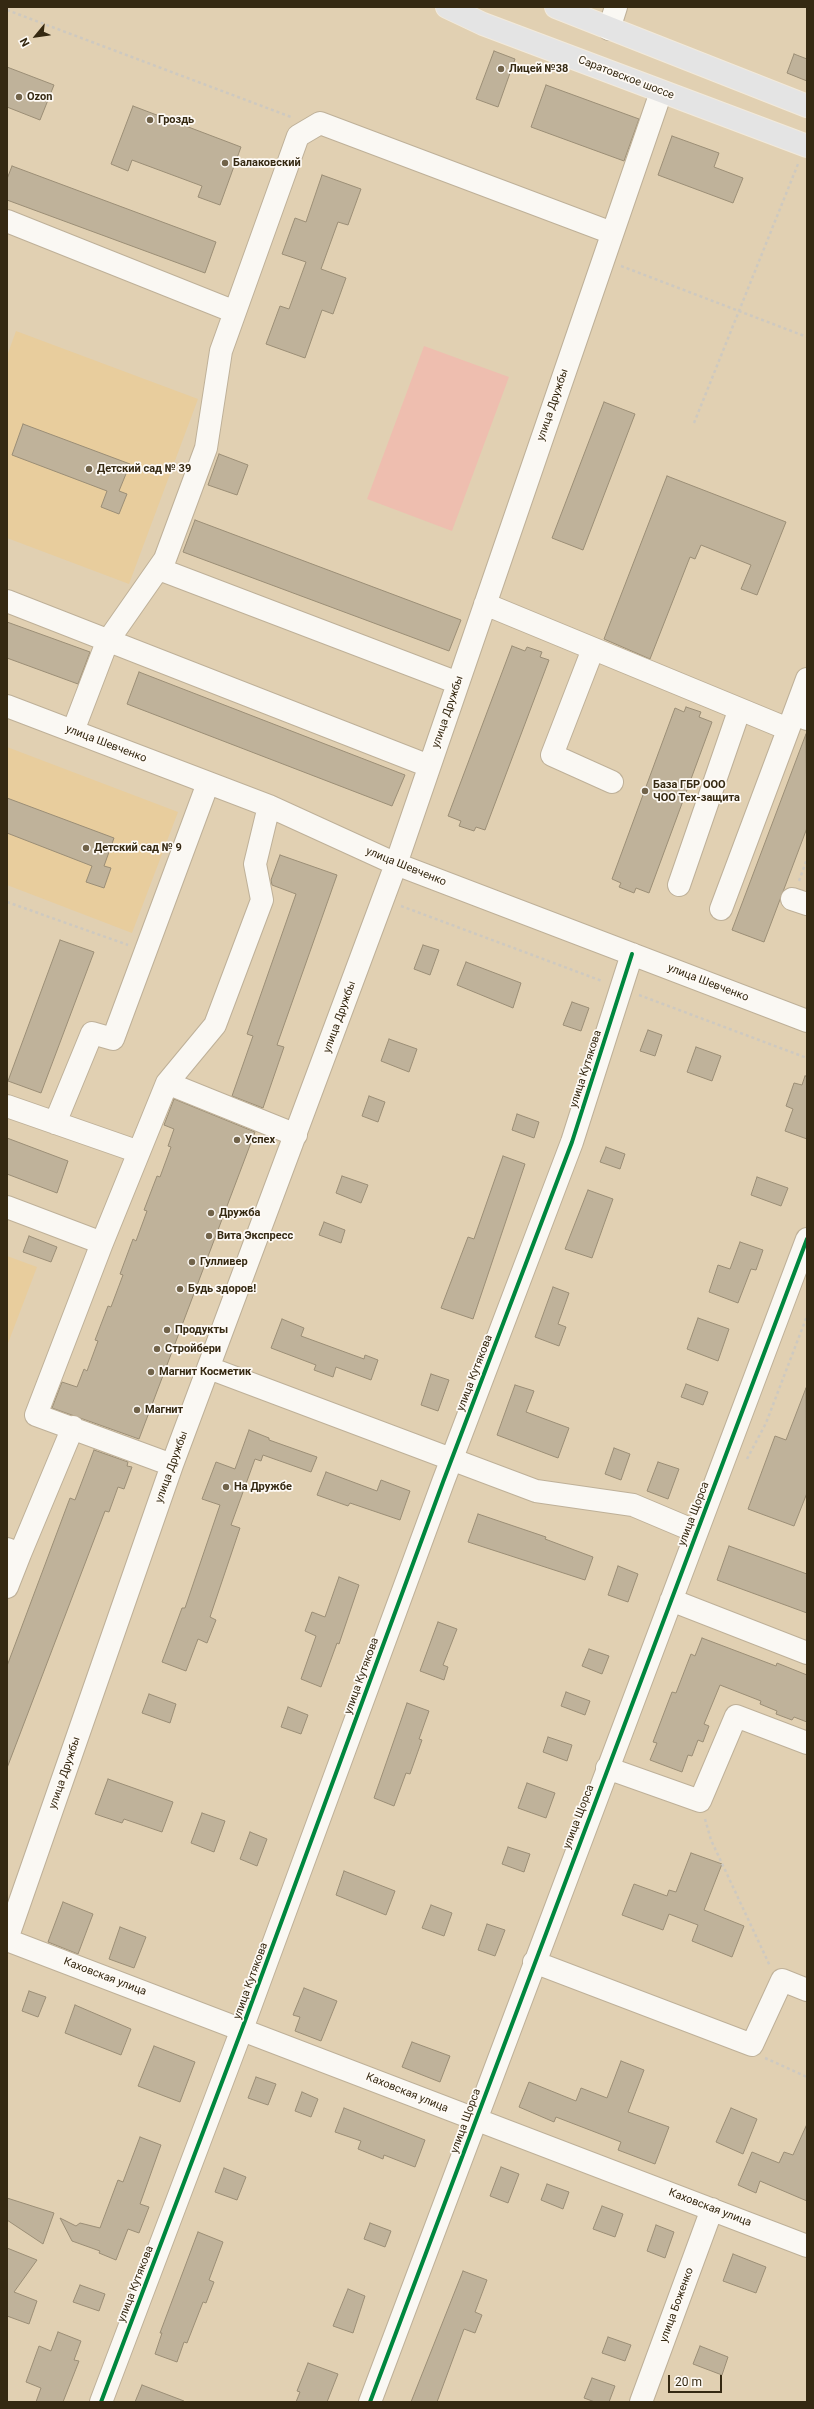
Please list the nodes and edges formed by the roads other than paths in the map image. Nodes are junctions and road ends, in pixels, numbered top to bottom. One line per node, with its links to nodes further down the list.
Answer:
1 (447, 7): 5 (main road, Саратовское шоссе)
2 (556, 7): 4 (main road)
3 (616, 7): 4 (street)
4 (609, 29): 6 (main road)
5 (661, 92): 7 (main road, Саратовское шоссе); 9 (street, улица Дружбы)
6 (807, 106)
7 (802, 155)
8 (7, 221): 10 (street)
9 (612, 234): 10 (street); 13 (street, улица Дружбы)
10 (235, 312): 11 (street)
11 (158, 569): 14 (street); 17 (street)
12 (7, 601): 14 (street)
13 (485, 604): 15 (street); 17 (street, улица Дружбы)
14 (107, 642): 21 (street); 22 (street)
15 (593, 650): 19 (street); 23 (street)
16 (807, 679): 20 (street)
17 (458, 683): 22 (street, улица Дружбы)
18 (7, 706): 21 (street, улица Шевченко)
19 (740, 711): 20 (street); 27 (street)
20 (796, 721): 28 (street)
21 (73, 731): 24 (street, улица Шевченко)
22 (429, 766): 26 (street, улица Дружбы)
23 (612, 782)
24 (208, 783): 25 (street, улица Шевченко); 33 (street)
25 (269, 806): 26 (street, улица Шевченко); 31 (street)
26 (396, 864): 29 (street, улица Шевченко); 34 (street, улица Дружбы)
27 (679, 885)
28 (721, 909)
29 (632, 954): 30 (street, улица Шевченко); 41 (street, улица Кутякова)
30 (807, 1021)
31 (167, 1082): 34 (street); 35 (street)
32 (7, 1106): 33 (street)
33 (55, 1123): 35 (street)
34 (296, 1135): 39 (street, улица Дружбы)
35 (139, 1152): 38 (street)
36 (7, 1207): 38 (street)
37 (807, 1240): 43 (street, улица Щорса)
38 (102, 1243): 40 (street)
39 (209, 1368): 41 (street); 42 (street, улица Дружбы)
40 (73, 1427): 42 (street); 44 (street)
41 (452, 1459): 43 (street); 53 (street, улица Кутякова)
42 (172, 1464): 50 (street, улица Дружбы)
43 (697, 1532): 46 (street, улица Щорса)
44 (13, 1551): 45 (street)
45 (7, 1587)
46 (671, 1600): 47 (street); 49 (street, улица Щорса)
47 (807, 1653)
48 (807, 1743): 49 (street)
49 (608, 1768): 51 (street, улица Щорса)
50 (7, 1939): 53 (street, Каховская улица)
51 (534, 1962): 52 (street); 54 (street, улица Щорса)
52 (807, 1990)
53 (242, 2029): 54 (street, Каховская улица); 57 (street, улица Кутякова)
54 (476, 2121): 55 (street, Каховская улица); 58 (street, улица Щорса)
55 (712, 2209): 56 (street, Каховская улица); 59 (street, улица Боженко)
56 (807, 2246)
57 (101, 2402)
58 (370, 2402)
59 (641, 2402)

